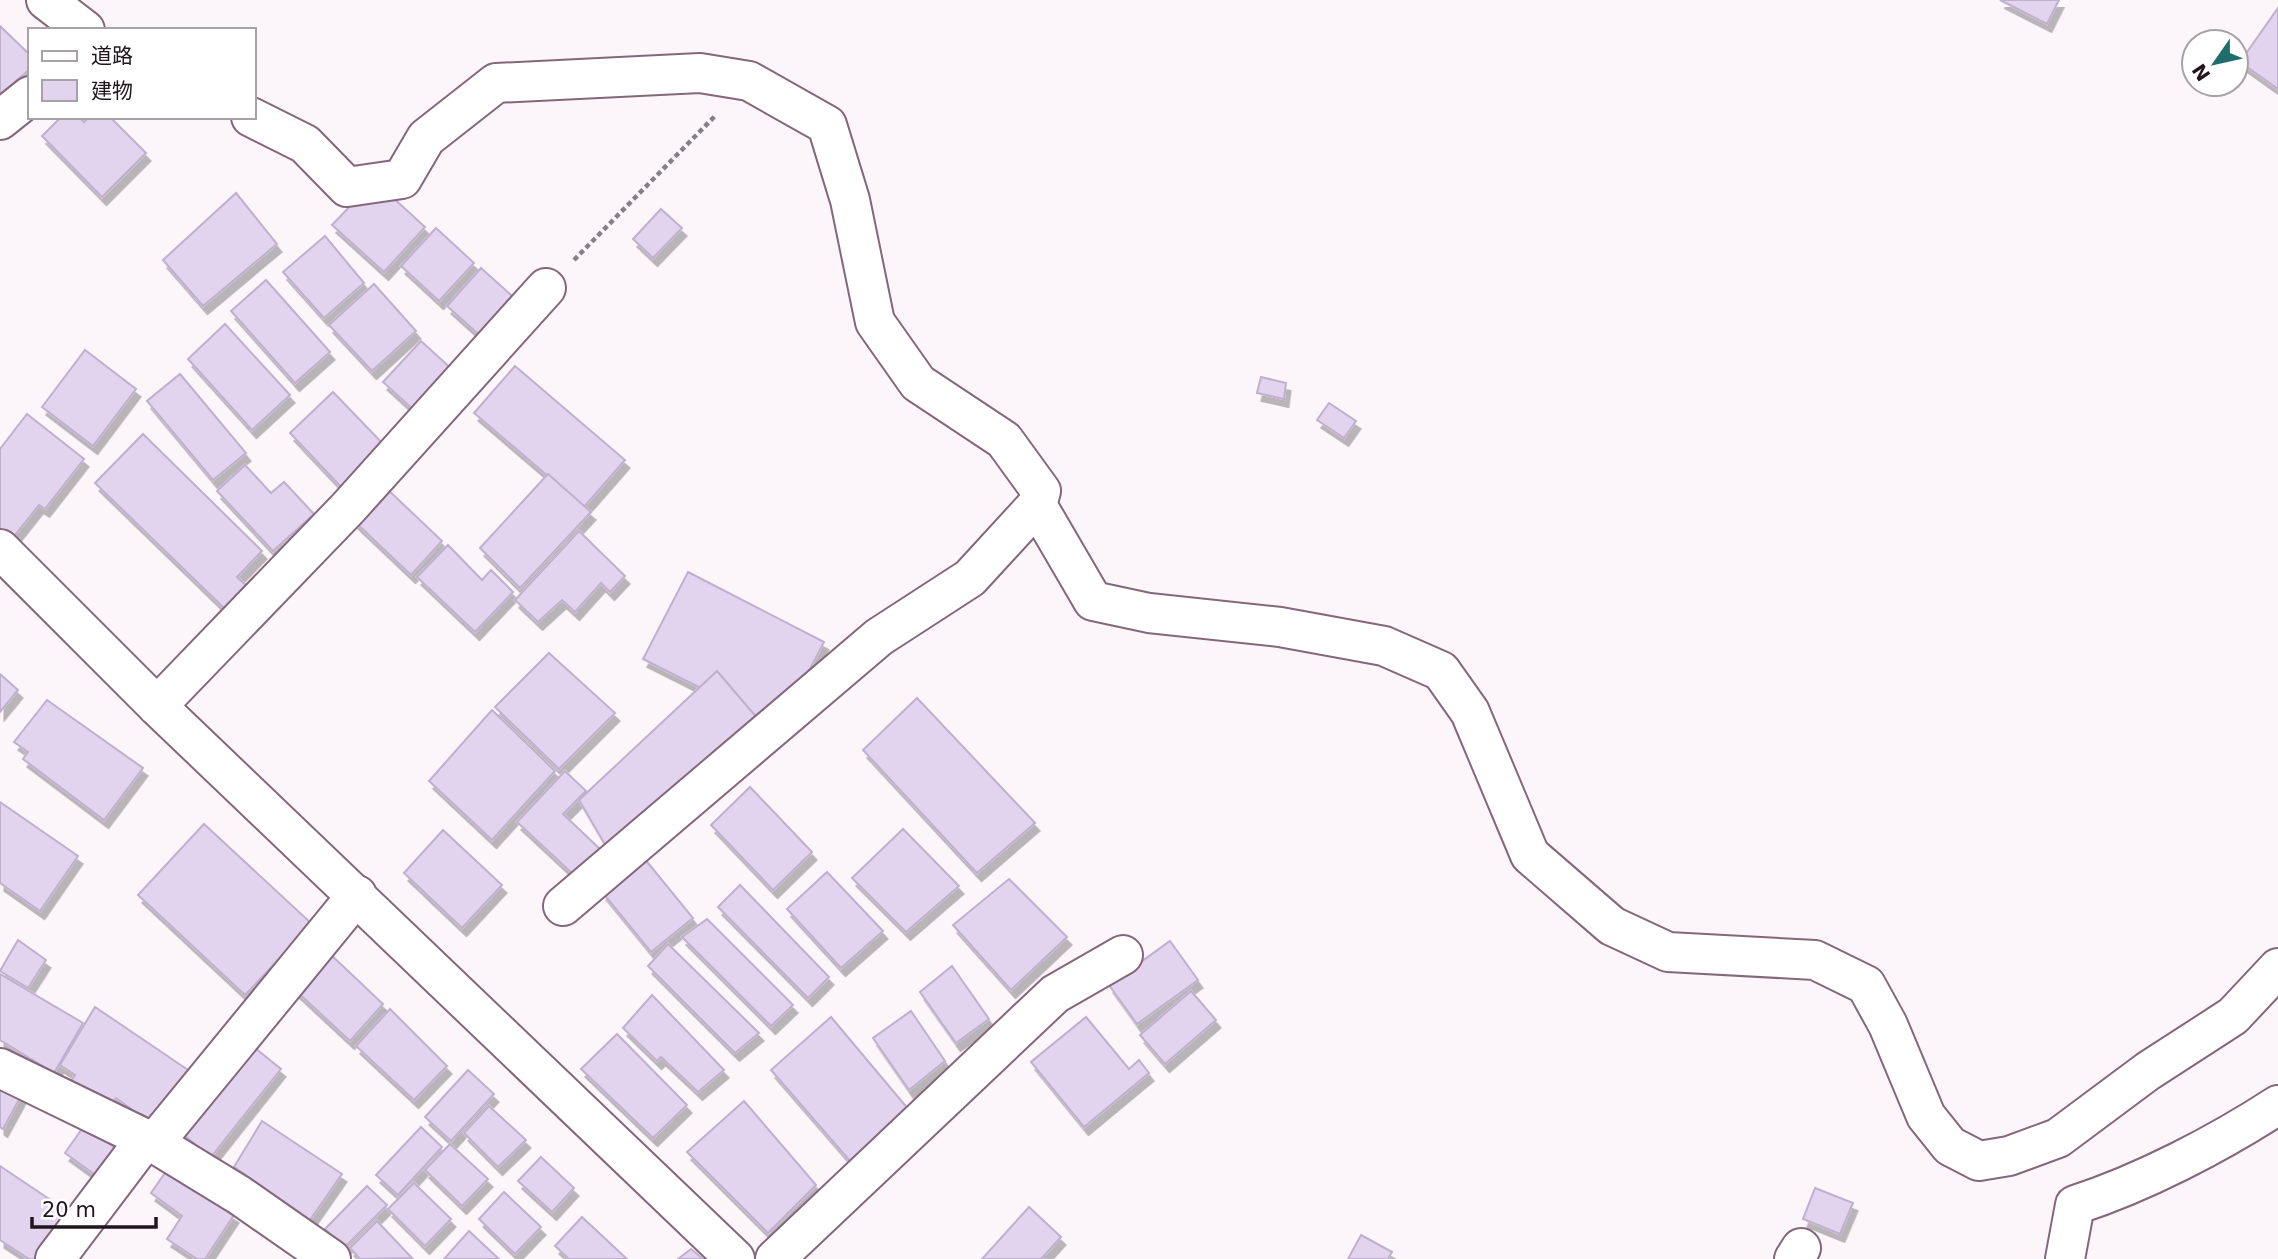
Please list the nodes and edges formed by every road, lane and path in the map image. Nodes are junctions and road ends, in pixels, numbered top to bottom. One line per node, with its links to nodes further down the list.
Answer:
1 (46, 0): 3 (street)
2 (96, 0): 4 (street)
3 (82, 28)
4 (98, 28)
5 (749, 81): 7 (street); 9 (path); 10 (street)
6 (28, 98): 8 (street)
7 (255, 119)
8 (0, 120)
9 (546, 288): 12 (street)
10 (1037, 505): 14 (street); 16 (street)
11 (0, 549): 12 (street)
12 (158, 706): 13 (street)
13 (357, 895): 19 (street); 22 (street)
14 (563, 906)
15 (1123, 955): 23 (street)
16 (2278, 968)
17 (0, 1068): 19 (street)
18 (2278, 1105): 24 (street)
19 (149, 1141): 20 (street); 21 (street)
20 (55, 1259)
21 (331, 1259)
22 (735, 1259)
23 (775, 1259)
24 (2066, 1259)

